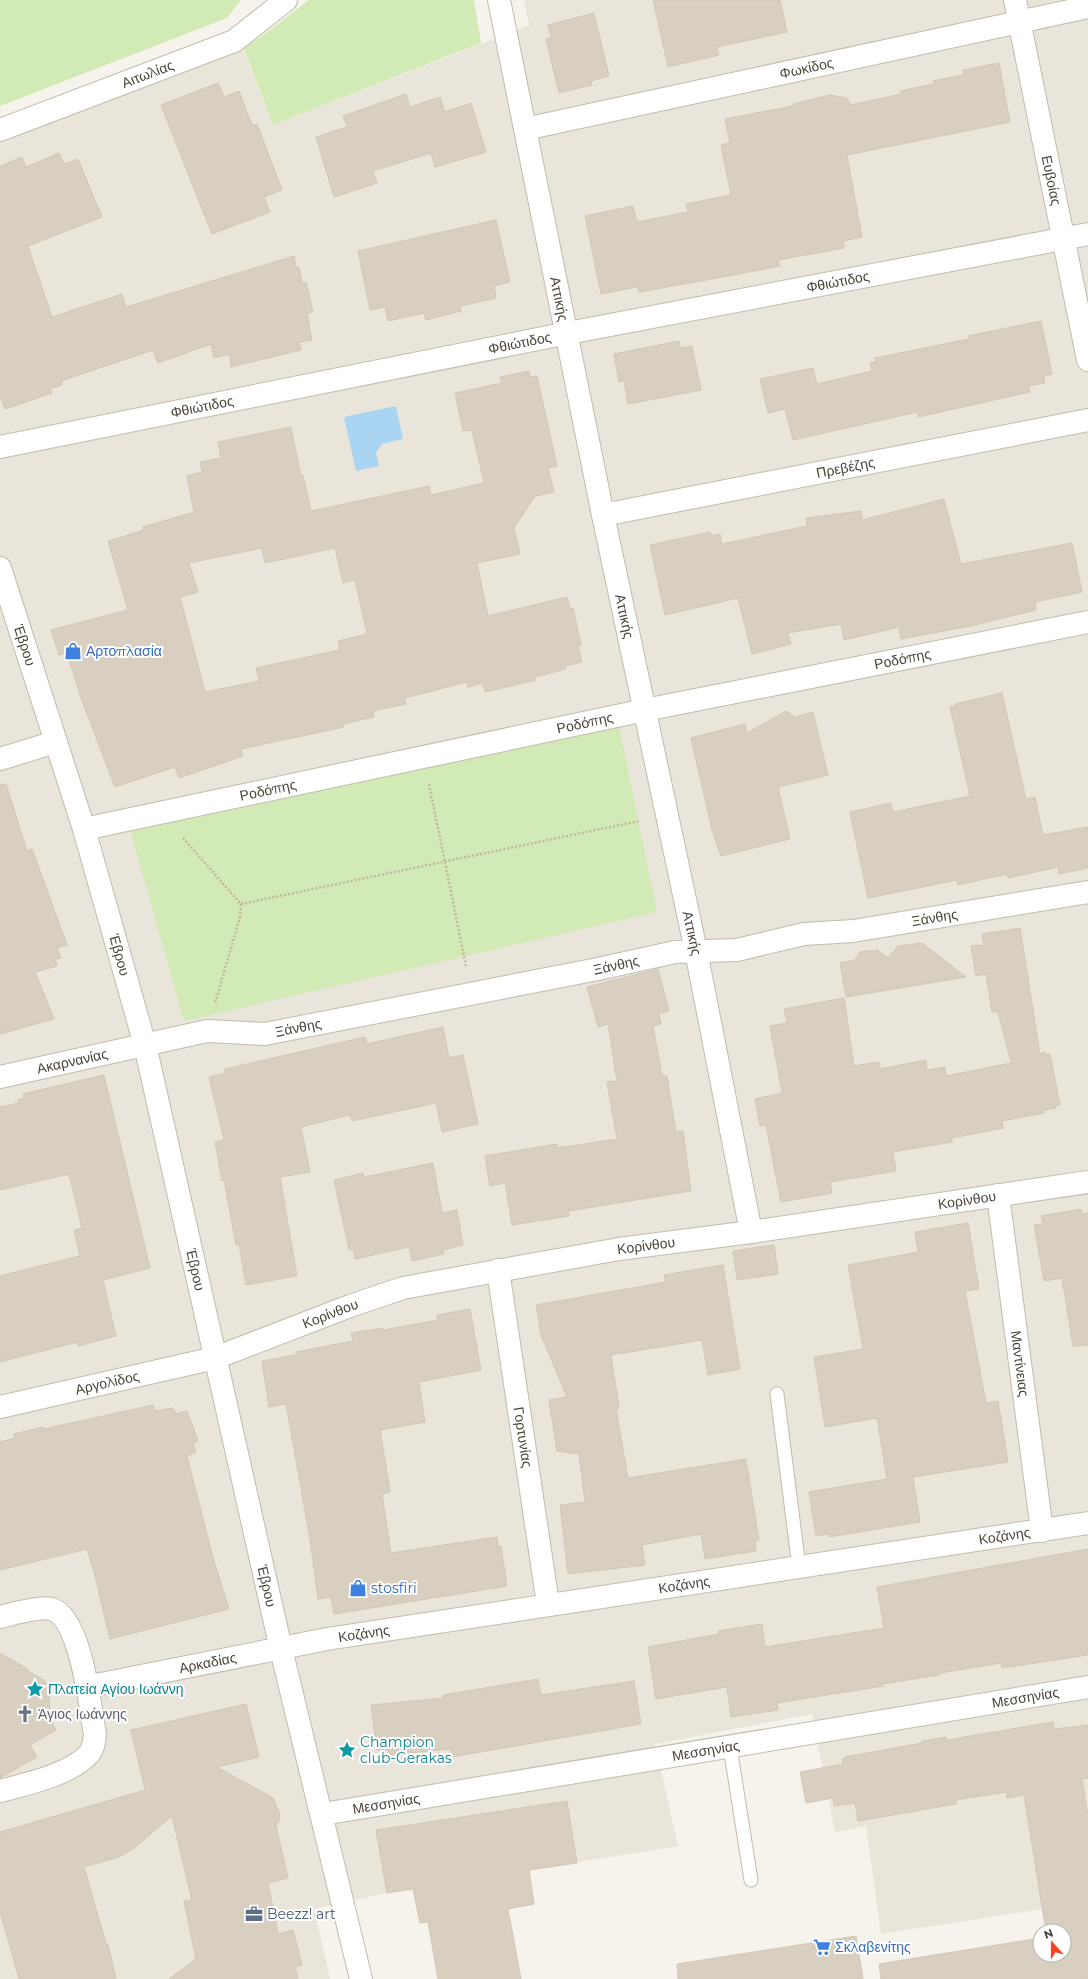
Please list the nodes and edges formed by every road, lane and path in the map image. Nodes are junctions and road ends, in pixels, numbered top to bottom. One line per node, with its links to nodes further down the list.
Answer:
1 (286, 0): 7 (street, Αιτωλίας)
2 (499, 0): 6 (street, Αττικής)
3 (1015, 0): 5 (street, Ευβοίας)
4 (1088, 7): 5 (street, Φωκίδος)
5 (1019, 22): 6 (street, Φωκίδος); 9 (street, Ευβοίας)
6 (525, 129): 10 (street, Αττικής)
7 (0, 130)
8 (1088, 234): 9 (street, Φθιώτιδος)
9 (1063, 239): 10 (street, Φθιώτιδος); 11 (street, Ευβοίας)
10 (568, 333): 13 (street, Φθιώτιδος); 14 (street, Αττικής)
11 (1088, 360)
12 (1088, 420): 14 (street, Πρεβέζης)
13 (0, 447)
14 (603, 515): 17 (street, Αττικής)
15 (0, 568): 18 (street, Έβρου)
16 (1088, 622): 17 (street, Ροδόπης)
17 (645, 710): 19 (street, Ροδόπης); 22 (street, Αττικής)
18 (55, 742): 20 (street); 23 (street, Έβρου)
19 (424, 757): 21 (street, Ροδόπης); 24 (path)
20 (0, 759)
21 (161, 812): 23 (street, Ροδόπης); 26 (path)
22 (667, 815): 24 (path); 27 (street, Αττικής)
23 (84, 829): 30 (street, Έβρου)
24 (444, 862): 26 (path); 28 (path)
25 (1088, 892): 27 (street, Ξάνθης)
26 (241, 904): 29 (path)
27 (696, 951): 28 (street, Ξάνθης); 34 (street, Αττικής)
28 (471, 994): 29 (street, Ξάνθης)
29 (207, 1031): 30 (street, Ξάνθης)
30 (145, 1045): 31 (street, Ακαρνανίας); 36 (street, Έβρου)
31 (0, 1077)
32 (1088, 1182): 33 (street, Κορίνθου)
33 (998, 1196): 34 (street, Κορίνθου); 40 (street, Μαντίνειας)
34 (751, 1232): 35 (street, Κορίνθου)
35 (498, 1270): 36 (street, Κορίνθου); 42 (street, Γορτυνίας)
36 (215, 1358): 38 (street, Αργολίδος); 44 (street, Έβρου)
37 (777, 1394): 41 (lane)
38 (0, 1408)
39 (1088, 1523): 40 (street, Κοζάνης)
40 (1042, 1531): 41 (street, Κοζάνης)
41 (799, 1568): 42 (street, Κοζάνης)
42 (548, 1604): 44 (street, Κοζάνης)
43 (0, 1617): 45 (street)
44 (281, 1649): 45 (street, Αρκαδίας); 49 (street, Έβρου)
45 (86, 1687): 48 (street)
46 (1088, 1687): 47 (street, Μεσσηνίας)
47 (730, 1747): 49 (street, Μεσσηνίας); 50 (lane)
48 (0, 1791)
49 (323, 1814): 51 (street, Έβρου)
50 (751, 1880)
51 (361, 1979)

